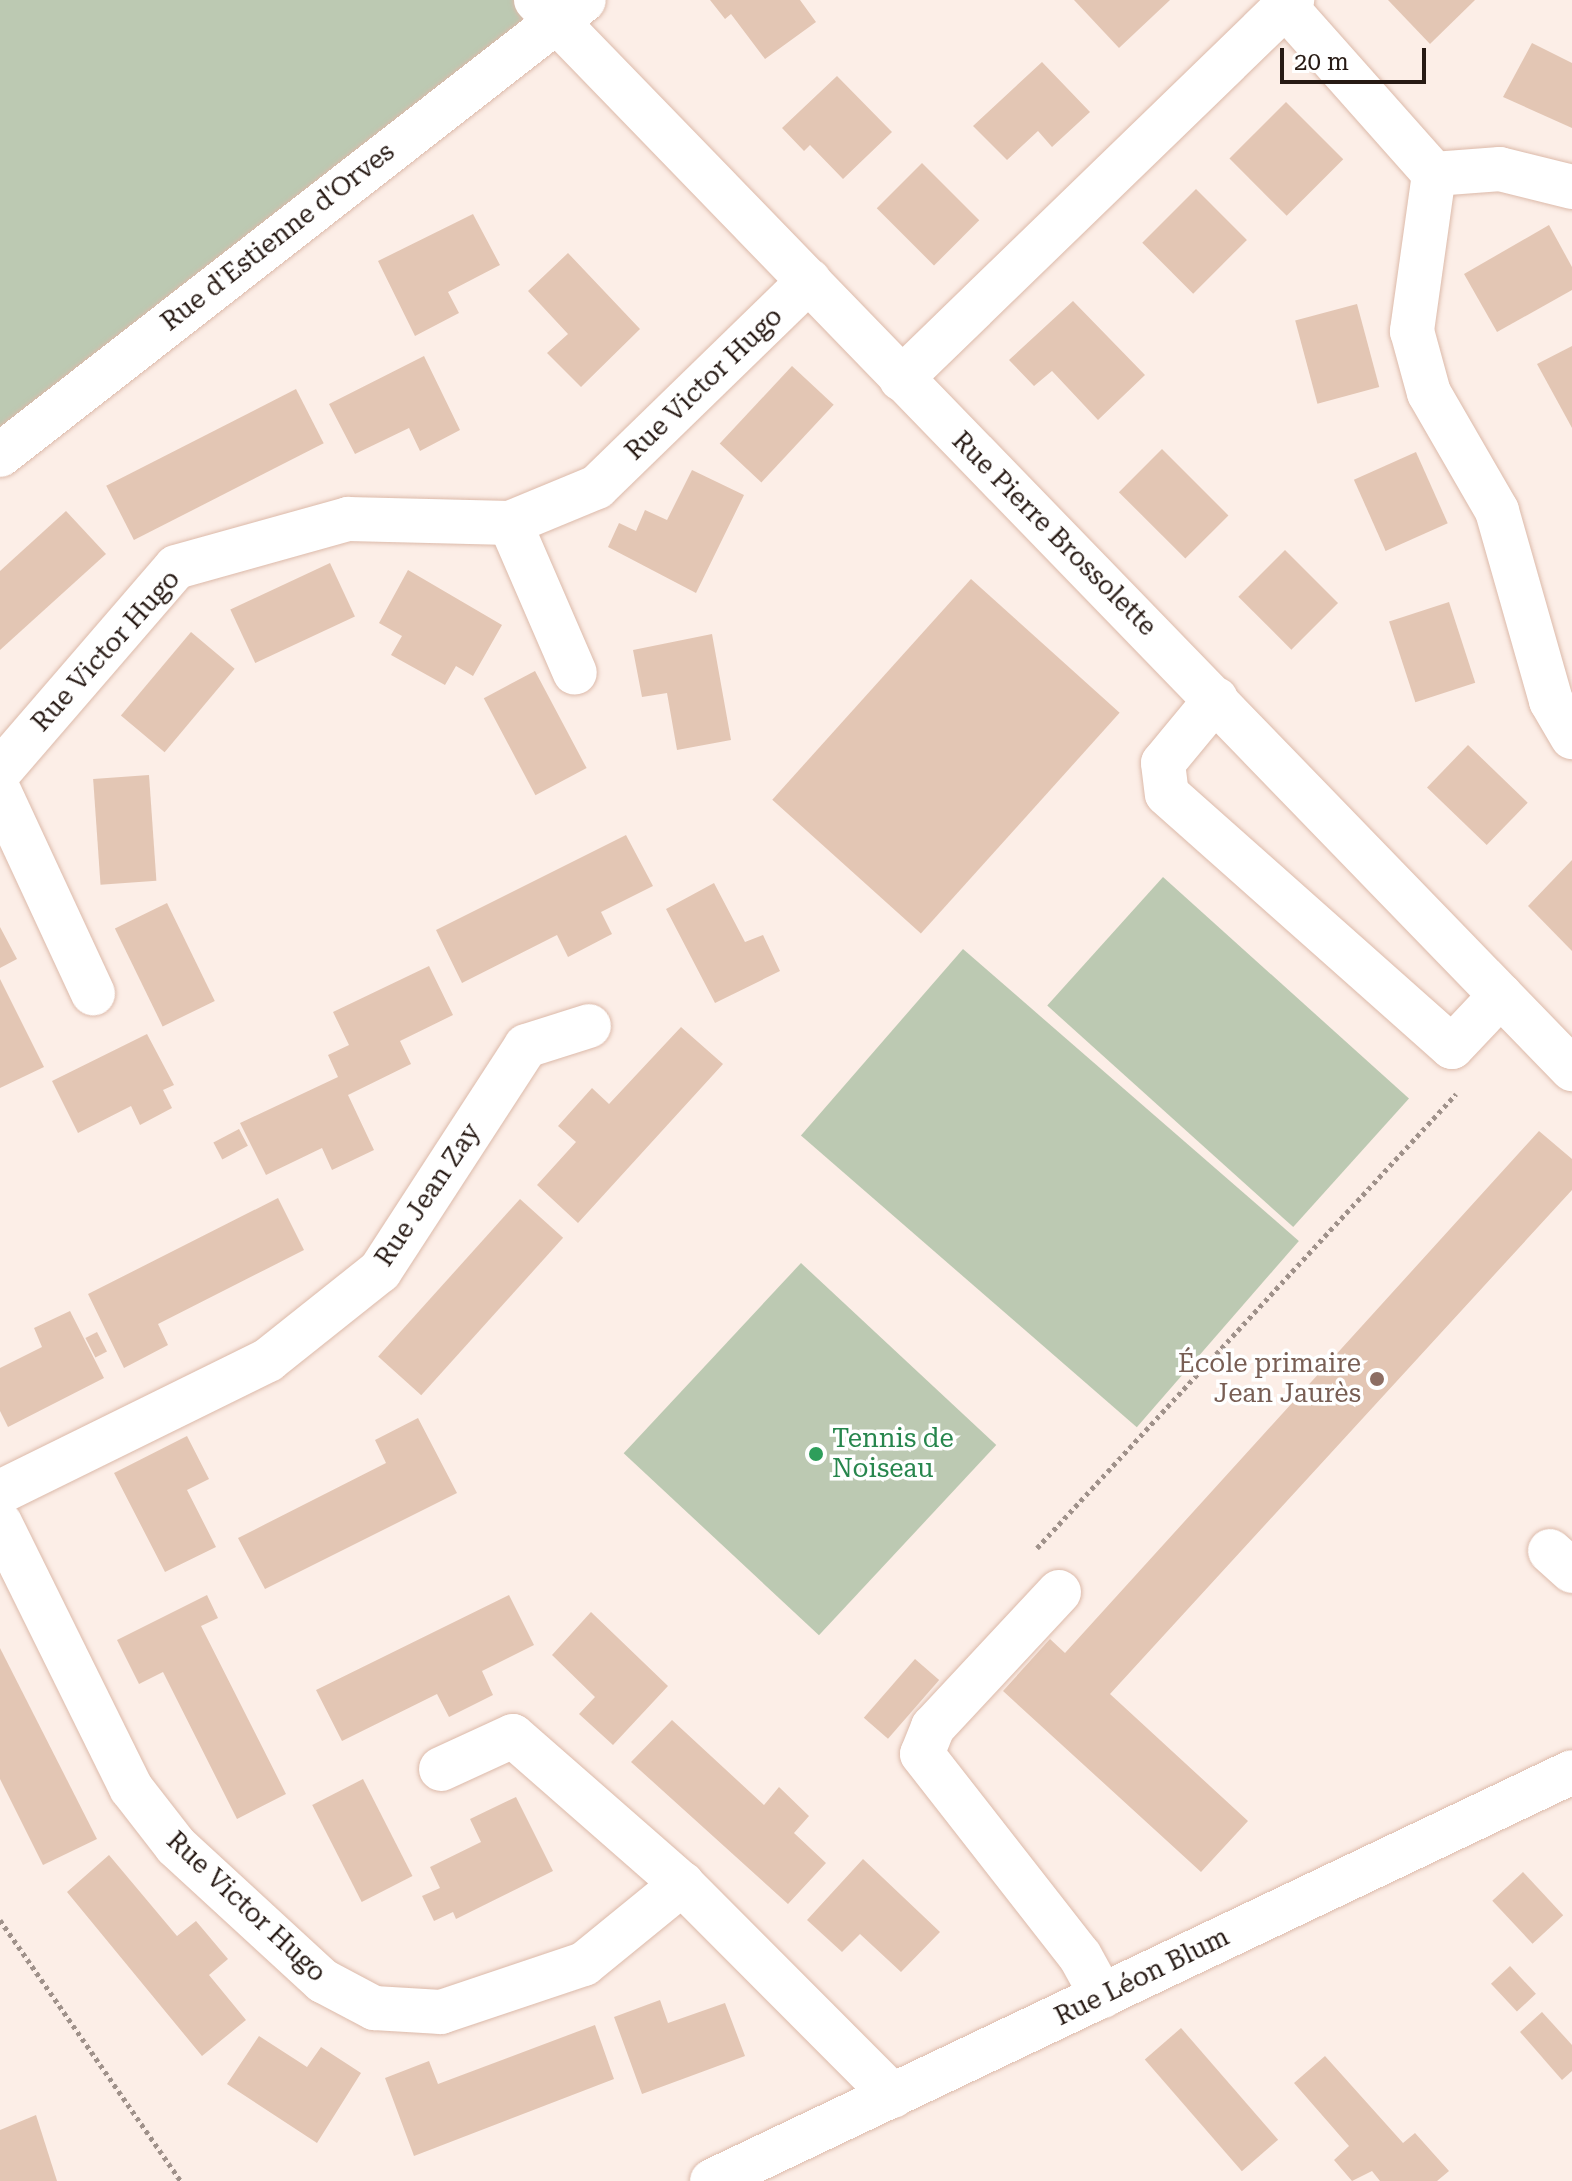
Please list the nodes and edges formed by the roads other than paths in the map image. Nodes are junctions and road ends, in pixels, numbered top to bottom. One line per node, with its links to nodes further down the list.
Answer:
1 (1289, 3): 3 (street); 6 (street)
2 (559, 6): 5 (street, Rue Pierre Brossolette); 7 (street, Rue d'Estienne d'Orves)
3 (1434, 174): 4 (street); 11 (street)
4 (1572, 187)
5 (809, 281): 6 (street, Rue Pierre Brossolette); 8 (street, Rue Victor Hugo)
6 (901, 379): 10 (street, Rue Pierre Brossolette)
7 (0, 455)
8 (510, 523): 9 (street); 12 (street, Rue Victor Hugo)
9 (575, 673)
10 (1216, 699): 15 (street, Rue Pierre Brossolette); 15 (street)
11 (1572, 737)
12 (0, 771)
13 (0, 793): 14 (street)
14 (93, 993)
15 (1501, 995): 17 (street, Rue Pierre Brossolette)
16 (589, 1026): 18 (street, Rue Jean Zay)
17 (1572, 1069)
18 (0, 1492)
19 (0, 1523): 23 (street, Rue Victor Hugo)
20 (1059, 1592): 24 (street)
21 (441, 1769): 23 (street)
22 (1572, 1772): 24 (street, Rue Léon Blum)
23 (682, 1884): 25 (street)
24 (1102, 1996): 25 (street, Rue Léon Blum)
25 (893, 2096): 26 (street, Rue Léon Blum)
26 (712, 2181)

